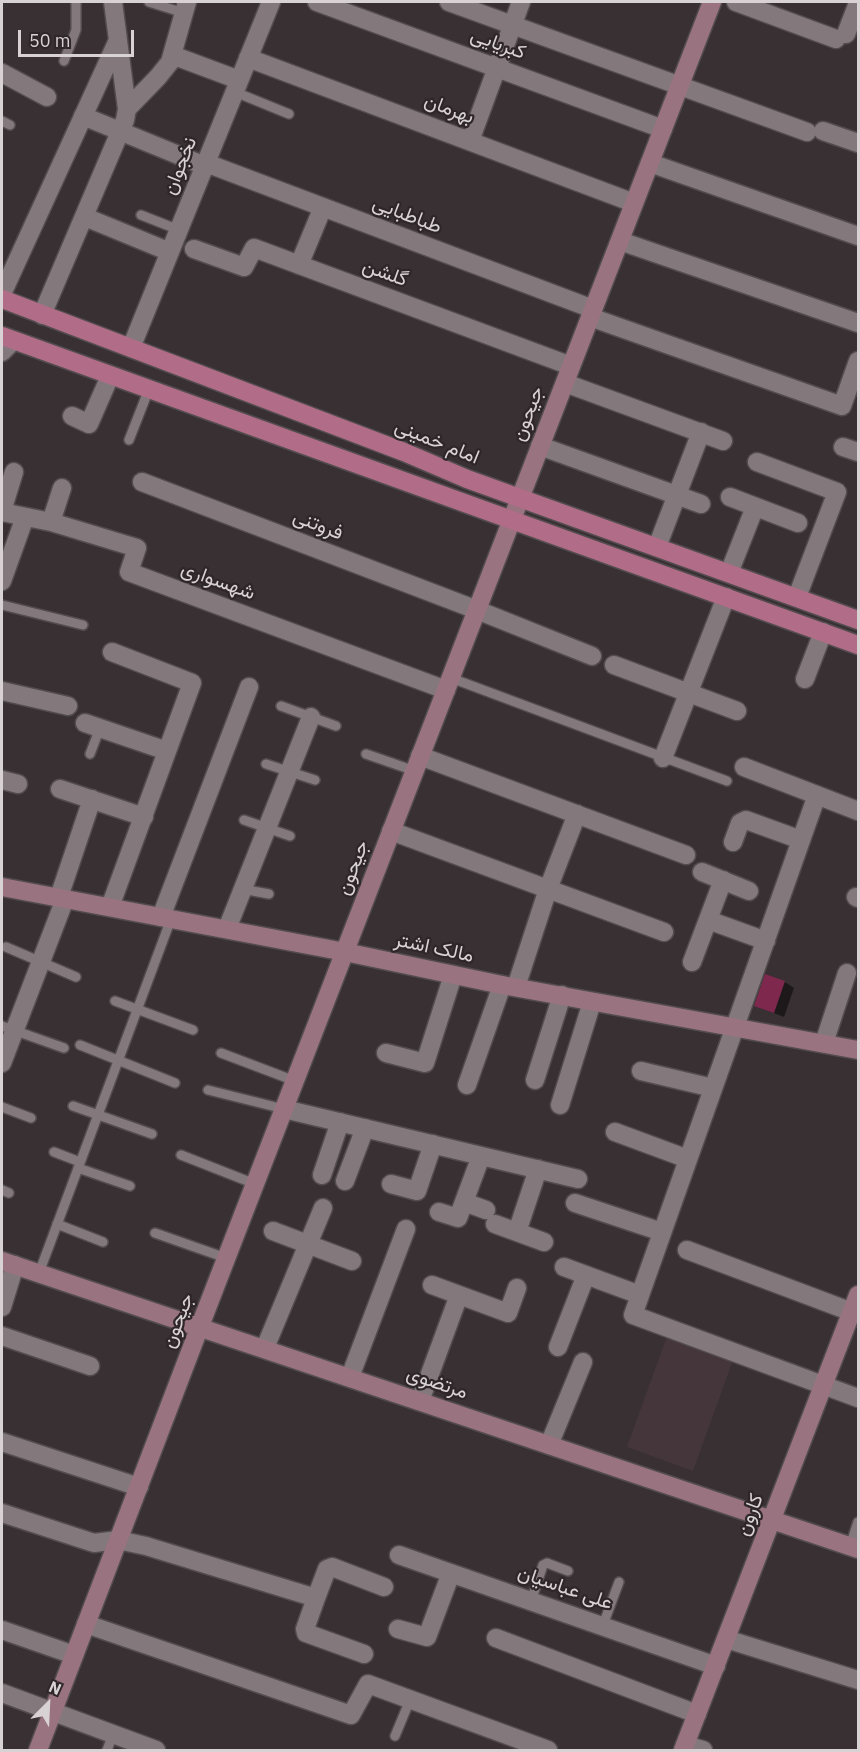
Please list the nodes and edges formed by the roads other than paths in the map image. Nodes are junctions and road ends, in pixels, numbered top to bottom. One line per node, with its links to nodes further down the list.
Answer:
1 (76, 2): 16 (lane)
2 (113, 2): 13 (street)
3 (149, 2): 11 (lane)
4 (271, 2): 15 (street, نخجوان)
5 (317, 2): 17 (street, کبریایی)
6 (449, 2): 12 (street)
7 (521, 2): 12 (street)
8 (712, 2): 20 (main road, جیحون)
9 (736, 2): 10 (street)
10 (858, 3)
11 (185, 7): 14 (street)
12 (512, 25): 17 (street); 20 (street)
13 (117, 40): 22 (street); 24 (street)
14 (172, 55): 19 (street); 22 (street)
15 (248, 58): 19 (street, نخجوان); 27 (street, بهرمان)
16 (64, 61)
17 (497, 68): 25 (street, کبریایی); 27 (street)
18 (2, 73): 21 (street)
19 (237, 86): 23 (lane); 30 (street, نخجوان)
20 (679, 86): 25 (main road, جیحون); 28 (street)
21 (47, 97)
22 (127, 109): 26 (street)
23 (289, 114)
24 (83, 116): 26 (street, طباطبایی); 41 (street)
25 (663, 129): 29 (main road, جیحون)
26 (120, 133): 30 (street, طباطبایی); 34 (street)
27 (470, 141): 31 (street, بهرمان)
28 (858, 143)
29 (650, 163): 31 (main road, جیحون); 36 (street)
30 (205, 164): 32 (street, طباطبایی); 35 (street, نخجوان)
31 (634, 203): 37 (main road, جیحون)
32 (323, 207): 40 (street); 43 (street, طباطبایی)
33 (141, 215): 35 (lane)
34 (85, 217): 39 (street); 44 (street)
35 (179, 230): 39 (street, نخجوان)
36 (858, 236)
37 (620, 241): 43 (main road, جیحون); 45 (street)
38 (194, 249): 40 (street, گلشن)
39 (170, 252): 47 (street, نخجوان)
40 (299, 265): 49 (street, گلشن)
41 (2, 294)
42 (2, 299): 44 (main road, امام خمینی)
43 (592, 313): 48 (street, طباطبایی); 49 (main road, جیحون)
44 (42, 315): 47 (main road, امام خمینی)
45 (858, 323)
46 (5, 343): 50 (main road)
47 (131, 348): 59 (main road, امام خمینی)
48 (858, 361)
49 (568, 374): 53 (street, گلشن); 56 (main road, جیحون)
50 (110, 376): 51 (main road); 52 (street)
51 (149, 389): 54 (lane); 63 (main road)
52 (72, 416)
53 (701, 432): 55 (street, گلشن); 62 (street)
54 (129, 440)
55 (723, 441)
56 (540, 446): 62 (street); 65 (main road, جیحون)
57 (762, 464): 77 (street)
58 (14, 472): 68 (street)
59 (456, 474): 63 (main road); 65 (main road, امام خمینی)
60 (142, 482): 79 (street, فروتنی)
61 (62, 488): 71 (street)
62 (677, 495): 66 (street); 73 (street)
63 (446, 497): 70 (main road)
64 (730, 497): 67 (street)
65 (520, 498): 70 (main road, جیحون); 73 (main road, امام خمینی)
66 (701, 504)
67 (755, 507): 72 (street); 74 (street)
68 (2, 512): 69 (street, شهسواری)
69 (25, 517): 71 (street, شهسواری); 75 (street)
70 (511, 521): 76 (main road); 79 (main road, جیحون)
71 (51, 522): 88 (street, شهسواری)
72 (798, 523)
73 (657, 547): 74 (main road, امام خمینی)
74 (729, 573): 77 (main road, امام خمینی)
75 (2, 581)
76 (726, 597): 82 (main road); 91 (street)
77 (797, 597): 80 (main road, امام خمینی)
78 (2, 605): 81 (lane)
79 (477, 610): 85 (street, فروتنی); 88 (main road, جیحون)
80 (858, 620)
81 (83, 625)
82 (823, 633): 83 (main road); 87 (street)
83 (858, 645)
84 (112, 652): 98 (street)
85 (592, 656)
86 (614, 665): 91 (street)
87 (805, 679)
88 (448, 684): 101 (lane); 103 (main road, جیحون)
89 (249, 687): 130 (street)
90 (2, 692): 92 (street)
91 (688, 692): 94 (street); 101 (street)
92 (68, 706)
93 (281, 706): 95 (lane)
94 (738, 711)
95 (311, 717): 97 (lane); 105 (street)
96 (92, 726): 98 (street); 99 (lane)
97 (336, 726)
98 (167, 751): 113 (street)
99 (90, 754)
100 (366, 754): 103 (lane)
101 (663, 758): 107 (lane)
102 (266, 764): 105 (lane)
103 (417, 764): 112 (street); 116 (main road, جیحون)
104 (744, 767): 109 (street)
105 (289, 773): 106 (lane); 115 (street)
106 (315, 780)
107 (727, 781)
108 (60, 789): 110 (street)
109 (817, 795): 111 (street); 118 (street)
110 (92, 798): 113 (street); 128 (street)
111 (858, 811)
112 (576, 814): 120 (street); 125 (street)
113 (144, 817): 129 (street)
114 (244, 820): 115 (lane)
115 (267, 827): 117 (lane); 124 (street)
116 (391, 831): 125 (street); 136 (main road, جیحون)
117 (290, 836)
118 (801, 840): 119 (street); 134 (street)
119 (733, 842)
120 (686, 855)
121 (702, 872): 122 (street)
122 (723, 880): 126 (street); 131 (street)
123 (2, 886): 128 (main road, مالک اشتر)
124 (242, 889): 127 (lane); 132 (street)
125 (548, 889): 133 (street); 142 (street)
126 (749, 891)
127 (269, 894)
128 (62, 898): 129 (main road, مالک اشتر); 137 (street)
129 (110, 907): 130 (main road, مالک اشتر)
130 (166, 918): 132 (main road, مالک اشتر); 146 (lane)
131 (708, 920): 134 (street); 138 (street)
132 (226, 929): 136 (main road, مالک اشتر)
133 (664, 932)
134 (765, 941): 147 (street)
135 (6, 947): 137 (lane)
136 (345, 952): 140 (main road, مالک اشتر); 160 (main road, جیحون)
137 (40, 962): 141 (lane); 148 (street)
138 (692, 962)
139 (853, 972): 150 (street)
140 (453, 975): 142 (main road, مالک اشتر); 155 (street)
141 (76, 978)
142 (509, 986): 143 (main road, مالک اشتر); 162 (street)
143 (562, 995): 145 (main road, مالک اشتر); 159 (street)
144 (115, 1001): 146 (lane)
145 (592, 1002): 147 (main road, مالک اشتر); 165 (street)
146 (137, 1009): 149 (lane); 156 (lane)
147 (735, 1027): 150 (main road, مالک اشتر); 163 (street)
148 (8, 1028): 152 (lane); 157 (street)
149 (193, 1030)
150 (824, 1043): 153 (main road, مالک اشتر)
151 (80, 1045): 156 (lane)
152 (64, 1048)
153 (858, 1050)
154 (221, 1053): 160 (lane)
155 (386, 1053)
156 (118, 1061): 161 (lane); 169 (lane)
157 (2, 1063)
158 (641, 1071): 163 (street)
159 (535, 1080)
160 (295, 1081): 168 (main road, جیحون)
161 (175, 1083)
162 (467, 1085)
163 (713, 1088): 179 (street)
164 (208, 1090): 168 (lane)
165 (560, 1105)
166 (73, 1106): 169 (lane)
167 (2, 1107): 170 (lane)
168 (284, 1109): 171 (street); 185 (main road, جیحون)
169 (98, 1115): 174 (lane); 180 (lane)
170 (31, 1118)
171 (340, 1122): 172 (street); 182 (street)
172 (365, 1128): 175 (street); 184 (street)
173 (615, 1132): 179 (street)
174 (152, 1134)
175 (433, 1144): 178 (street); 186 (street)
176 (54, 1152): 180 (lane)
177 (181, 1155): 185 (lane)
178 (482, 1156): 181 (street); 188 (street)
179 (688, 1159): 196 (street)
180 (79, 1165): 187 (lane); 192 (lane)
181 (538, 1169): 183 (street); 195 (street)
182 (322, 1175)
183 (578, 1179)
184 (345, 1181)
185 (255, 1184): 202 (main road, جیحون)
186 (391, 1184)
187 (130, 1186)
188 (464, 1202): 191 (street); 195 (street)
189 (575, 1203): 196 (street)
190 (323, 1208): 200 (street)
191 (439, 1212)
192 (57, 1224): 198 (lane); 206 (lane)
193 (406, 1228): 221 (street)
194 (273, 1231): 200 (street)
195 (517, 1232): 199 (street)
196 (662, 1232): 210 (street)
197 (155, 1233): 202 (lane)
198 (103, 1242)
199 (544, 1242)
200 (308, 1244): 203 (street); 218 (street)
201 (687, 1251): 214 (street)
202 (226, 1258): 215 (main road, جیحون)
203 (352, 1261)
204 (8, 1263): 206 (main road, مرتضوی); 213 (street)
205 (564, 1267): 207 (street)
206 (39, 1273): 215 (main road, مرتضوی)
207 (586, 1275): 210 (street); 217 (street)
208 (432, 1285): 211 (street)
209 (517, 1288): 211 (street)
210 (640, 1294): 222 (street)
211 (459, 1295): 224 (street)
212 (858, 1295): 214 (main road, کارون)
213 (2, 1306)
214 (853, 1321): 222 (main road, کارون)
215 (200, 1326): 218 (main road, مرتضوی); 227 (main road, جیحون)
216 (2, 1336): 220 (street)
217 (558, 1347)
218 (265, 1348): 221 (main road, مرتضوی)
219 (583, 1362): 226 (street)
220 (90, 1366)
221 (350, 1377): 224 (main road, مرتضوی)
222 (823, 1387): 223 (street); 229 (main road, کارون)
223 (858, 1398)
224 (420, 1401): 226 (main road, مرتضوی)
225 (2, 1442): 227 (street)
226 (549, 1445): 229 (main road, مرتضوی)
227 (139, 1487): 231 (main road, جیحون)
228 (2, 1513): 231 (street)
229 (772, 1521): 232 (main road, مرتضوی); 245 (main road, کارون)
230 (858, 1522): 232 (lane)
231 (118, 1540): 238 (street); 240 (main road, جیحون)
232 (854, 1548)
233 (399, 1555): 235 (street, علی عباسیان)
234 (568, 1571): 239 (lane)
235 (451, 1573): 239 (street, علی عباسیان); 242 (street)
236 (619, 1582): 241 (lane)
237 (384, 1587): 238 (street)
238 (316, 1598): 246 (street)
239 (531, 1601): 241 (street, علی عباسیان)
240 (86, 1624): 247 (main road, جیحون); 251 (street)
241 (603, 1625): 248 (street, علی عباسیان)
242 (398, 1629)
243 (2, 1630): 247 (street)
244 (496, 1638): 253 (street)
245 (726, 1638): 248 (main road, کارون); 249 (street)
246 (364, 1654)
247 (74, 1655): 252 (main road, جیحون)
248 (716, 1666): 253 (main road, کارون)
249 (858, 1680)
250 (2, 1694): 252 (street)
251 (410, 1700): 254 (lane); 259 (street)
252 (52, 1713): 255 (street); 257 (main road, جیحون)
253 (697, 1714): 256 (main road, کارون)
254 (395, 1736)
255 (110, 1743): 258 (street)
256 (690, 1749)
257 (38, 1750)
258 (156, 1750)
259 (548, 1750)

